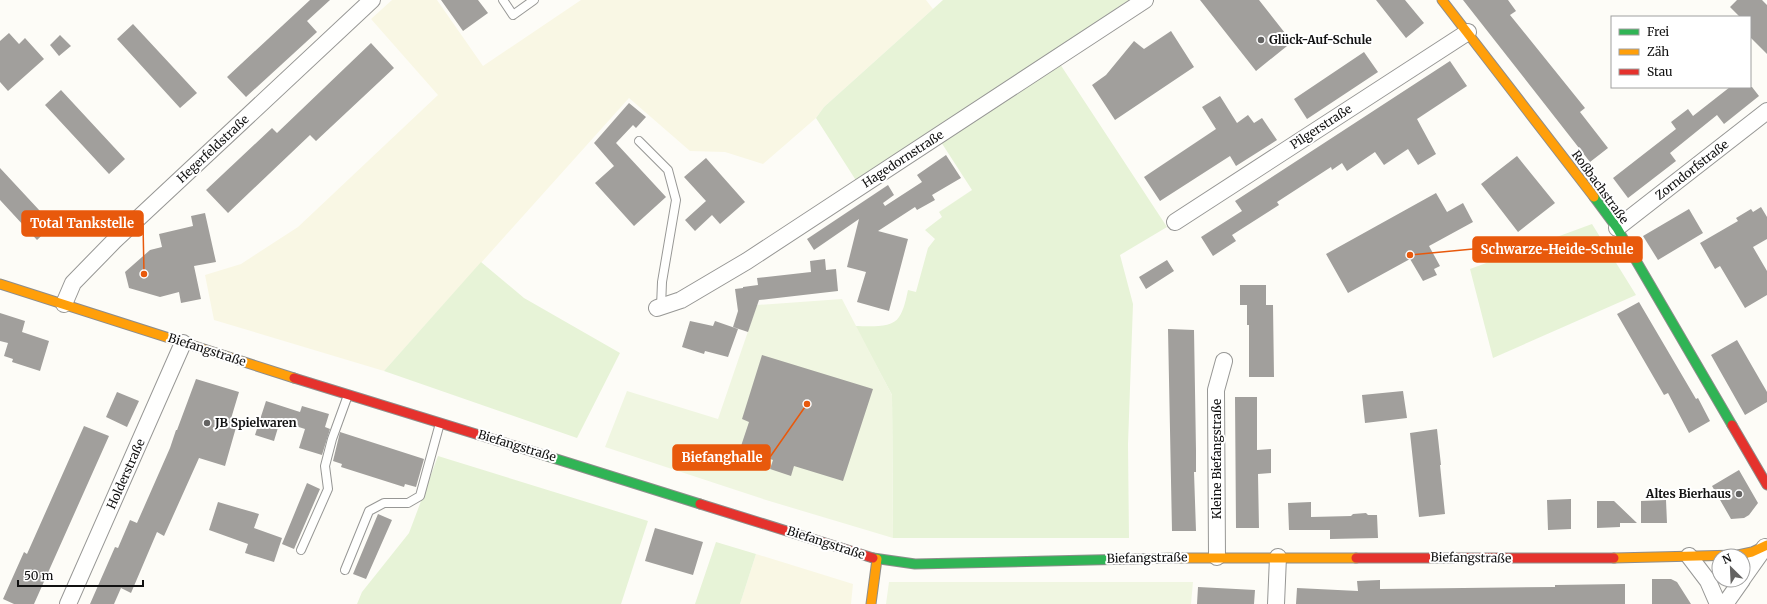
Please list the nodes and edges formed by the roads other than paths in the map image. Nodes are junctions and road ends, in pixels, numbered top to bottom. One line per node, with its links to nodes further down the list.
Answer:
1 (372, 0): 12 (street, Hegerfeldstraße)
2 (503, 0): 3 (lane)
3 (534, 0)
4 (1145, 0): 13 (street, Hagedornstraße)
5 (1442, 0): 6 (main road, Roßbachstraße)
6 (1468, 32): 9 (street, Pilgerstraße); 10 (main road, Roßbachstraße)
7 (1767, 112): 10 (street, Zorndorfstraße)
8 (639, 141): 13 (lane)
9 (1175, 222)
10 (1616, 228): 18 (main road, Roßbachstraße)
11 (0, 284): 12 (main road, Biefangstraße)
12 (64, 304): 14 (main road, Biefangstraße)
13 (659, 308)
14 (183, 343): 16 (main road, Biefangstraße); 28 (street, Holderstraße)
15 (1224, 361): 22 (street, Kleine Biefangstraße)
16 (348, 394): 17 (main road, Biefangstraße); 20 (lane)
17 (440, 423): 24 (main road, Biefangstraße); 26 (lane)
18 (1767, 485)
19 (1766, 546): 21 (main road, Biefangstraße); 25 (street)
20 (301, 550)
21 (1689, 556): 23 (main road, Biefangstraße); 31 (street)
22 (1218, 557): 23 (main road, Biefangstraße); 24 (main road, Biefangstraße)
23 (1278, 557): 30 (street)
24 (877, 559): 29 (main road)
25 (1751, 567)
26 (345, 570)
27 (1736, 588): 32 (street)
28 (68, 604)
29 (871, 604)
30 (1276, 604)
31 (1718, 604)
32 (1725, 604)

